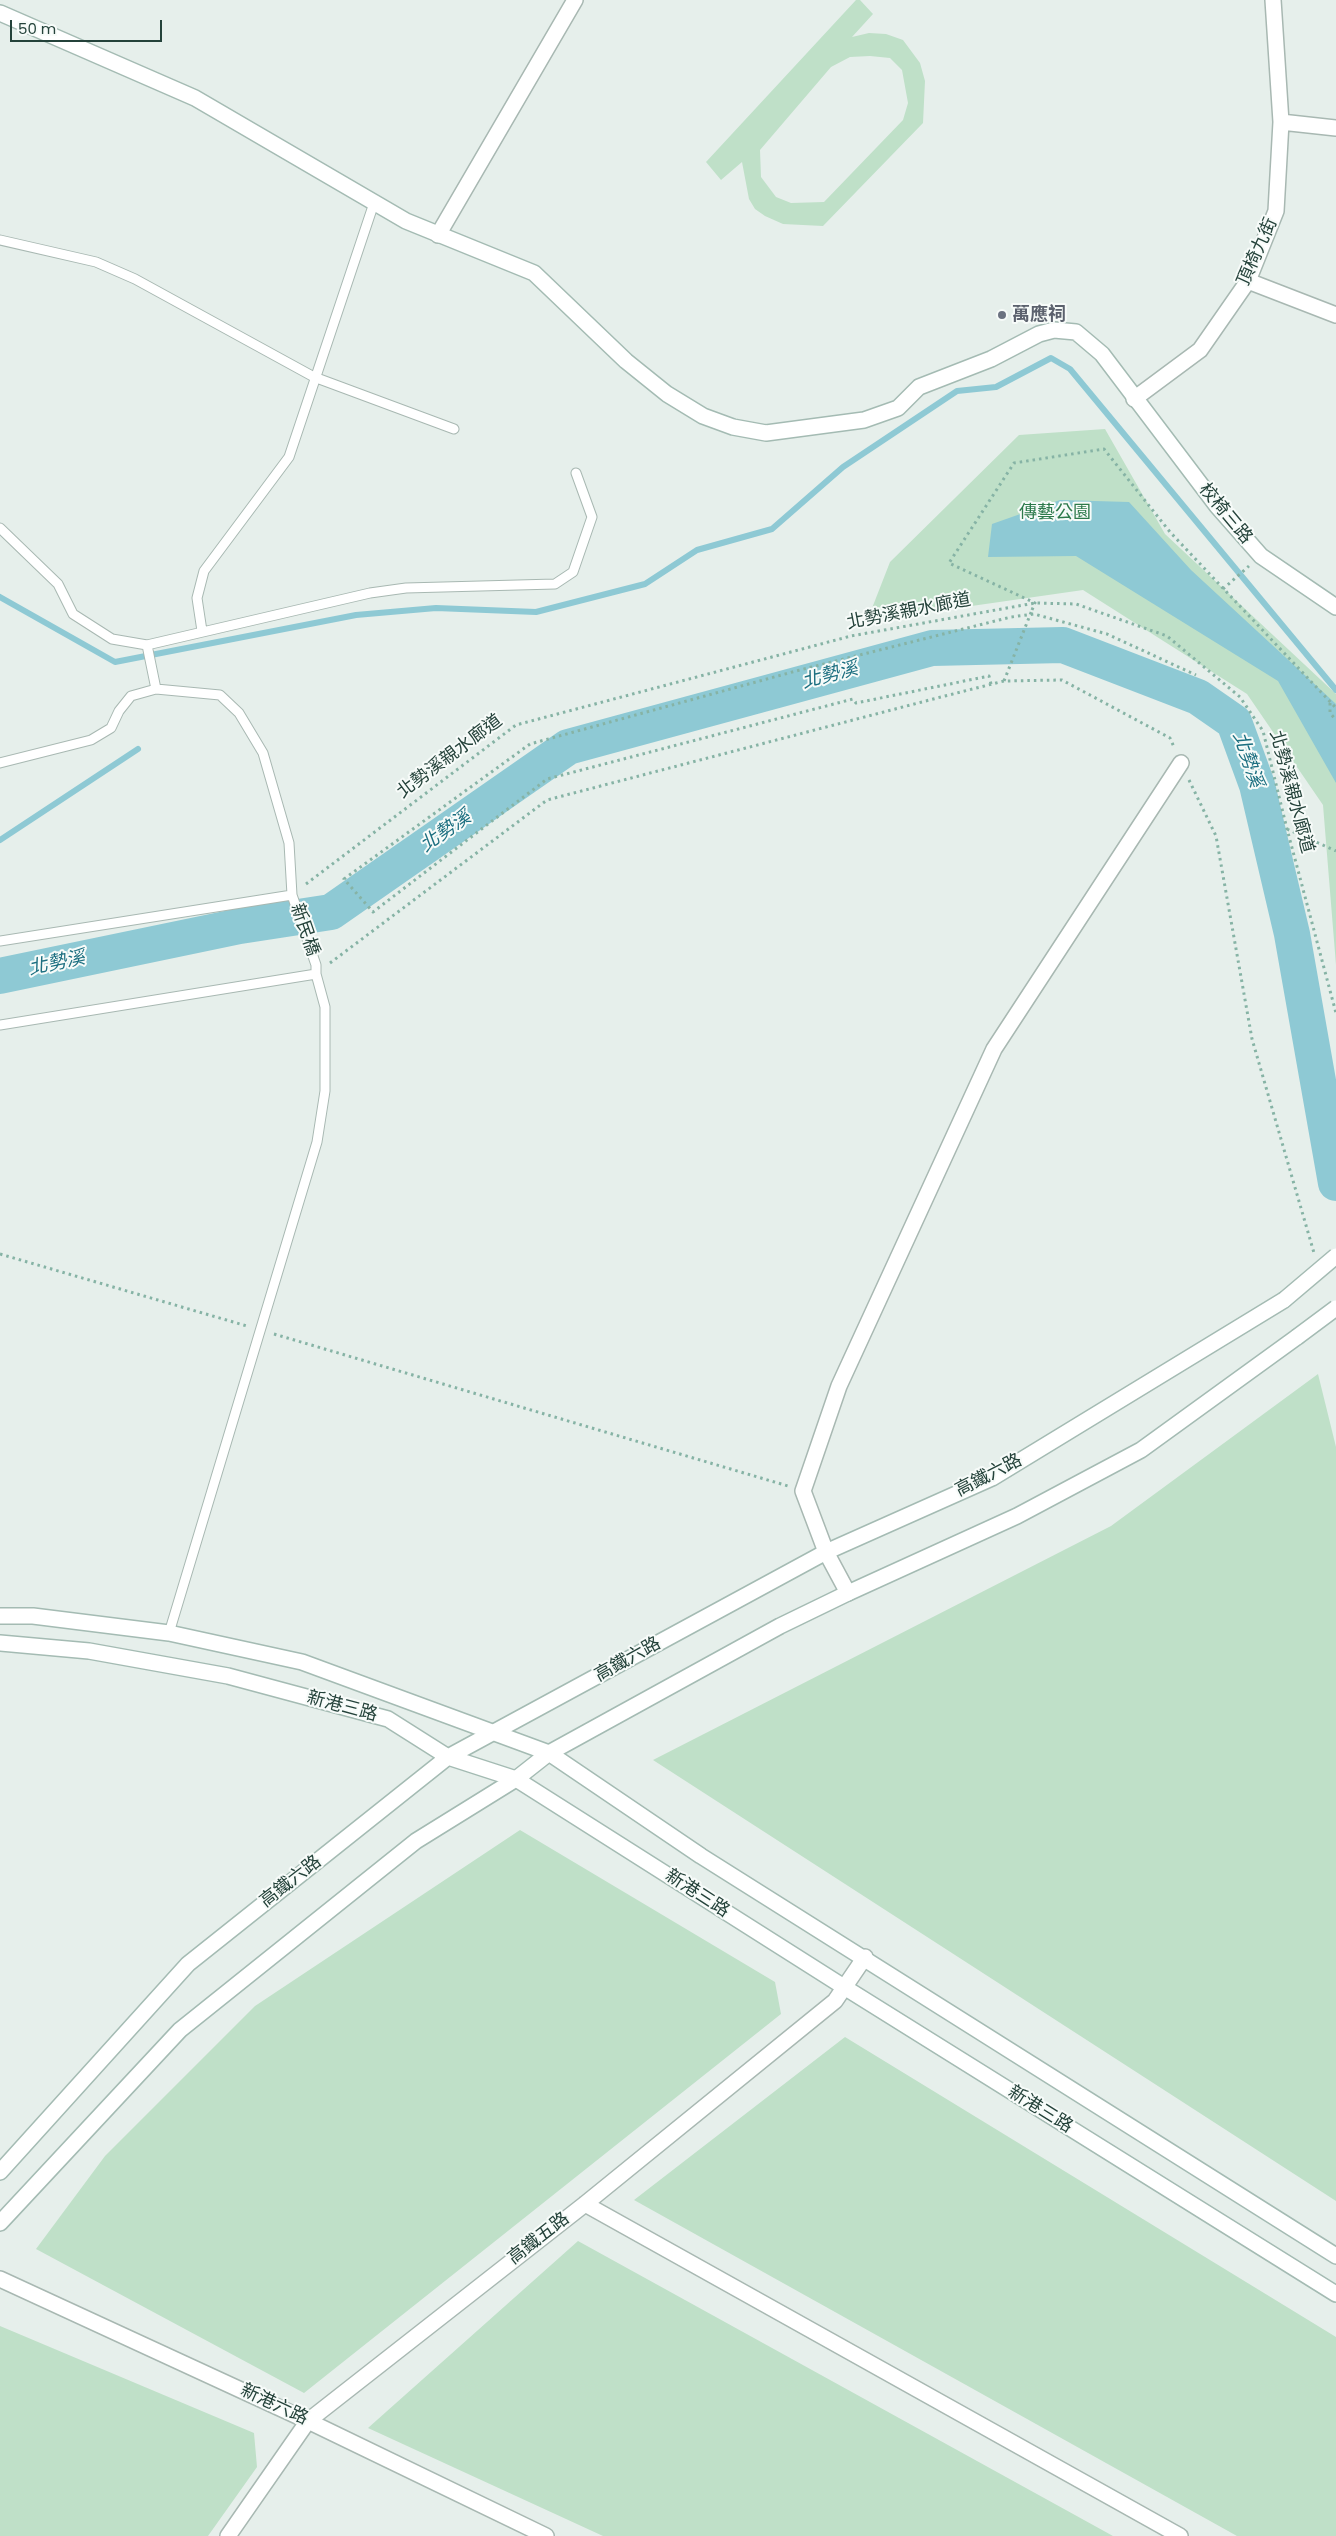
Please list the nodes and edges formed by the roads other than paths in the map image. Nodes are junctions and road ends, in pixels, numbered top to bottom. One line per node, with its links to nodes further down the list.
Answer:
1 (575, 0): 7 (street)
2 (1273, 0): 4 (street, 頂椅九街)
3 (0, 13): 6 (street, 校椅三路)
4 (1281, 122): 5 (street); 9 (street, 頂椅九街)
5 (1336, 128)
6 (374, 203): 7 (street, 校椅三路); 11 (lane)
7 (438, 235): 12 (street, 校椅三路)
8 (0, 240): 11 (lane)
9 (1248, 281): 10 (street); 12 (street, 頂椅九街)
10 (1336, 315)
11 (314, 376): 13 (lane); 17 (lane)
12 (1134, 399): 16 (street, 校椅三路)
13 (454, 429)
14 (576, 473): 17 (lane)
15 (0, 528): 18 (lane)
16 (1336, 607)
17 (202, 631): 18 (lane)
18 (147, 646): 19 (lane)
19 (156, 689): 20 (lane); 22 (lane, 新民橋)
20 (0, 763)
21 (1181, 763): 28 (street)
22 (292, 895): 23 (lane); 24 (lane, 新民橋)
23 (0, 941)
24 (316, 969): 25 (lane); 31 (lane, 新民橋)
25 (0, 1025)
26 (1336, 1256): 28 (street, 高鐵六路, bridge)
27 (1336, 1308): 29 (street, bridge)
28 (826, 1552): 29 (street); 33 (street, 高鐵六路)
29 (848, 1593): 34 (street)
30 (0, 1616): 31 (street, 新港三路)
31 (169, 1633): 33 (street, 新港三路)
32 (0, 1643): 35 (street, 新港三路)
33 (494, 1734): 34 (street, 新港三路); 35 (street, 高鐵六路)
34 (549, 1754): 36 (street); 37 (street, 新港三路)
35 (448, 1757): 36 (street, 新港三路); 39 (street, 高鐵六路)
36 (516, 1779): 38 (street, 新港三路); 41 (street)
37 (865, 1957): 38 (street, 高鐵五路); 42 (street, 新港三路)
38 (844, 1987): 40 (street, 高鐵五路); 44 (street, 新港三路)
39 (0, 2172)
40 (584, 2204): 45 (street, 高鐵五路); 48 (street)
41 (0, 2223)
42 (1336, 2256)
43 (0, 2279): 45 (street, 新港六路)
44 (1336, 2294)
45 (308, 2421): 46 (street, 高鐵五路); 47 (street, 新港六路)
46 (228, 2536)
47 (546, 2536)
48 (1180, 2536)

